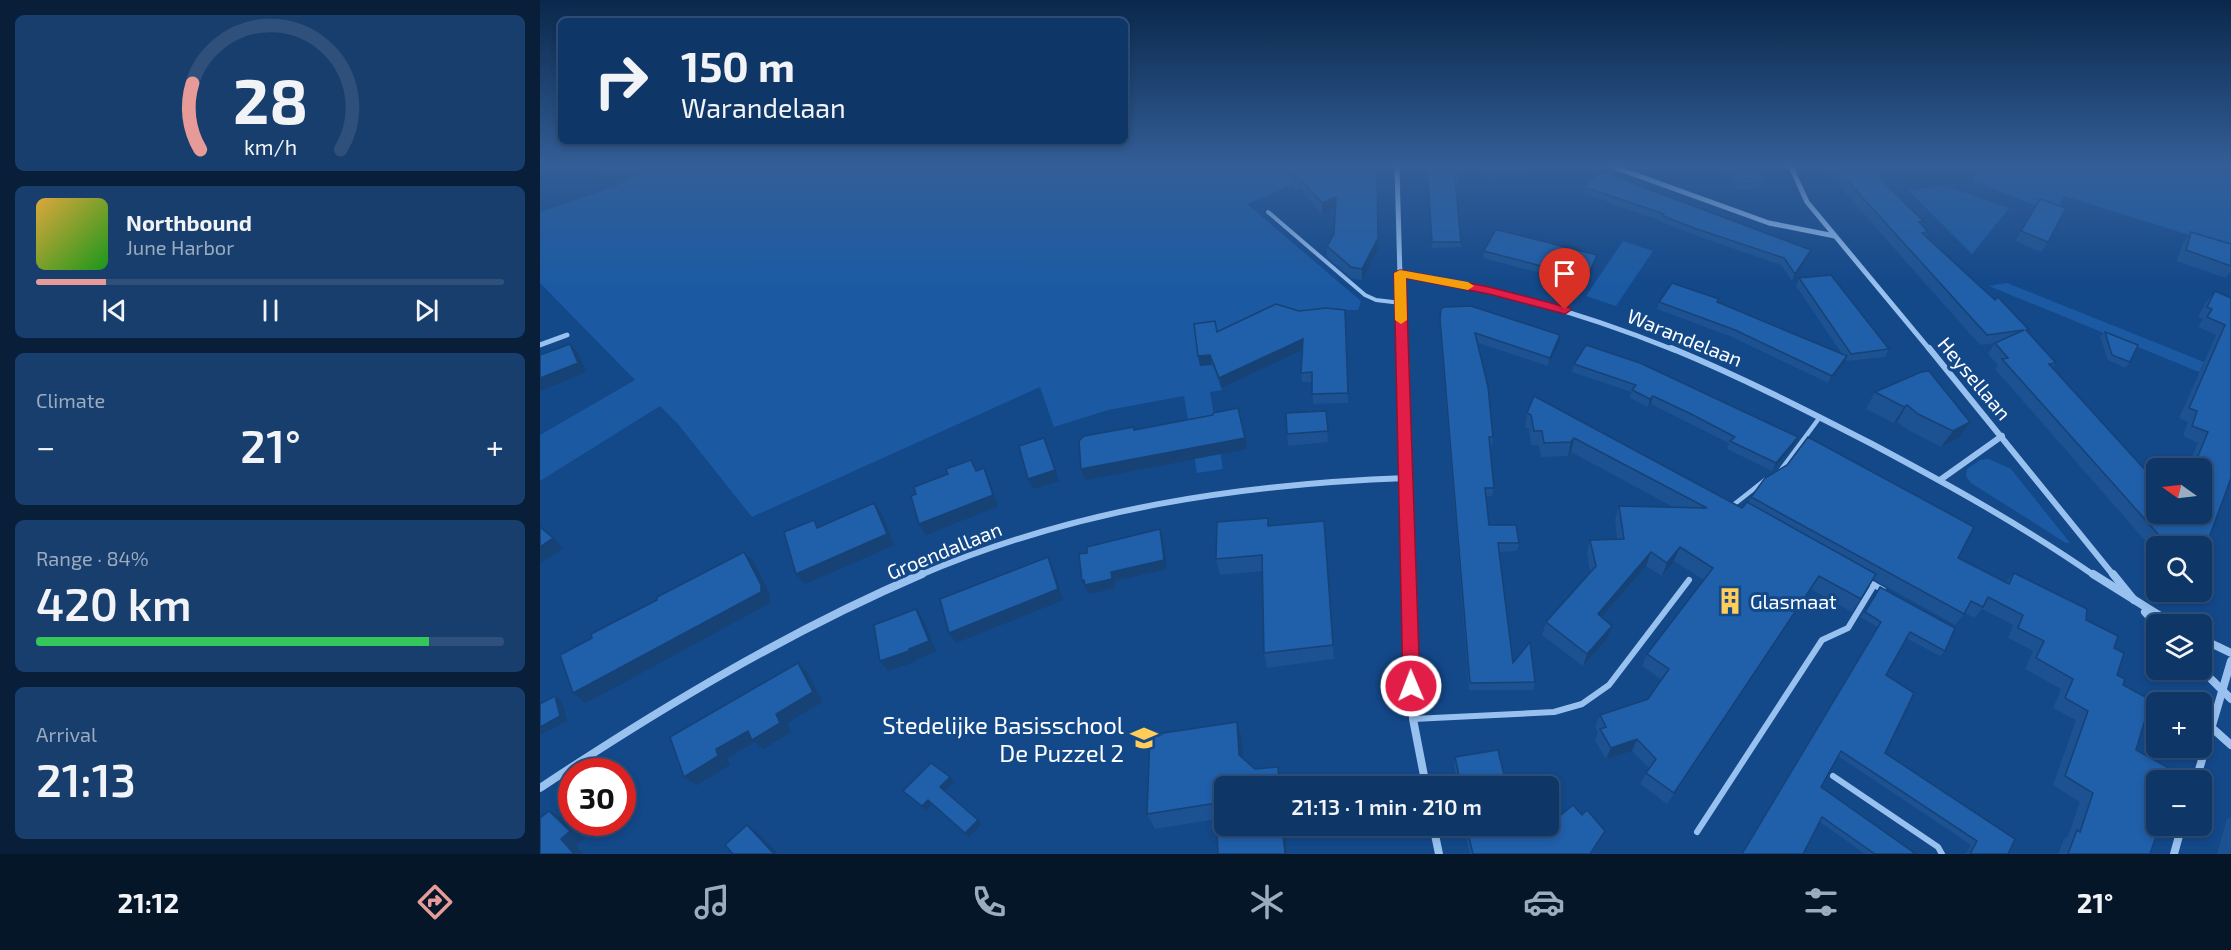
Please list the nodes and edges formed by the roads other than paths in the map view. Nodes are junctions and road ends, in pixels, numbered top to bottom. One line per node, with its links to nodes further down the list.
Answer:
1 (1398, 207): 6 (street)
2 (1725, 207): 5 (street)
3 (1812, 207): 5 (street, Heysellaan)
4 (1268, 212): 7 (lane)
5 (1836, 236): 11 (street, Heysellaan)
6 (1400, 273): 7 (street); 10 (street, Warandelaan)
7 (1401, 303): 14 (street)
8 (567, 335): 9 (street)
9 (540, 345)
10 (1820, 417): 12 (lane); 15 (street, Warandelaan)
11 (2002, 436): 15 (street); 23 (street, Heysellaan)
12 (1778, 472)
13 (1770, 477): 17 (lane)
14 (1407, 478): 32 (street); 38 (street, Groendallaan)
15 (1940, 480): 23 (street, Warandelaan)
16 (1722, 501): 17 (lane)
17 (1732, 506): 18 (lane)
18 (1742, 512)
19 (1864, 579): 21 (lane)
20 (1689, 580): 32 (lane)
21 (1874, 585): 22 (lane); 39 (lane)
22 (1893, 596)
23 (2140, 608): 24 (street, Warandelaan); 25 (street, Warandelaan)
24 (2146, 614)
25 (2152, 614)
26 (2212, 644): 27 (street)
27 (2231, 653)
28 (2231, 662): 30 (street)
29 (2212, 680): 30 (street)
30 (2223, 691): 31 (street); 33 (street)
31 (2231, 699)
32 (1413, 719): 36 (street)
33 (2212, 724)
34 (2212, 728): 35 (street)
35 (2231, 745)
36 (1423, 776)
37 (1833, 776): 43 (lane)
38 (540, 788)
39 (1697, 832)
40 (1435, 836): 42 (street)
41 (2179, 836): 44 (street)
42 (1439, 854)
43 (1942, 854)
44 (2174, 854)

